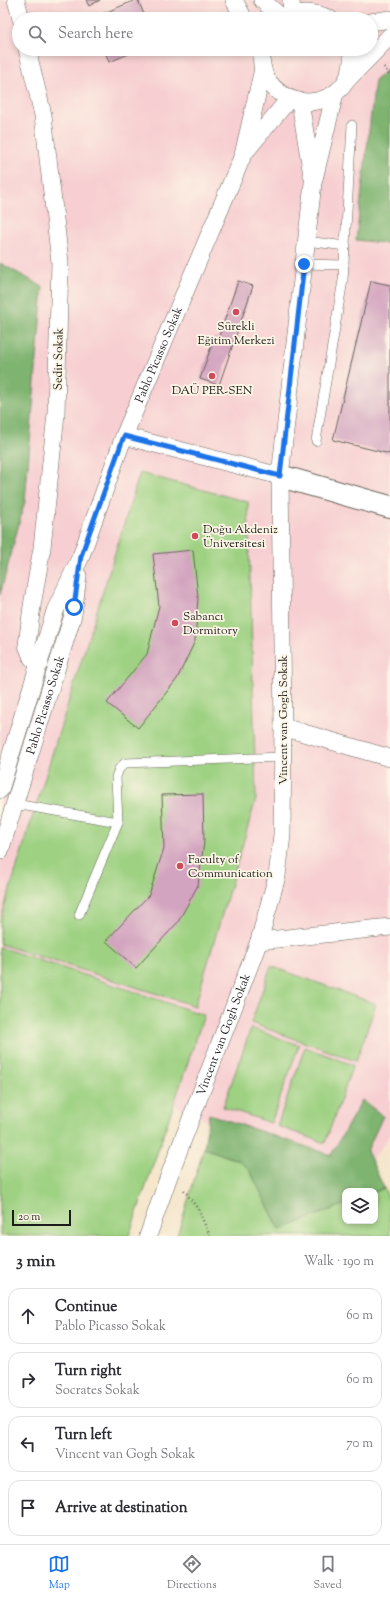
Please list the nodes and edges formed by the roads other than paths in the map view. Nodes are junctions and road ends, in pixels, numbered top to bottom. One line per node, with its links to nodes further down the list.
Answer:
1 (16, 0): 4 (street)
2 (234, 0): 5 (street)
3 (262, 0): 6 (street)
4 (19, 12)
5 (240, 12)
6 (285, 12)
7 (390, 19): 8 (street)
8 (378, 21)
9 (390, 36): 10 (street)
10 (378, 48)
11 (29, 56): 30 (street, Sedir Sokak)
12 (262, 56): 17 (street)
13 (262, 56): 19 (street)
14 (351, 56): 16 (street)
15 (371, 56): 16 (street)
16 (340, 88): 17 (street); 20 (street)
17 (295, 101): 19 (street); 20 (street)
18 (352, 125): 22 (lane)
19 (243, 155): 25 (street, Pablo Picasso Sokak)
20 (313, 183): 21 (street, Vincent van Gogh Sokak)
21 (306, 241): 22 (lane); 23 (street, Vincent van Gogh Sokak)
22 (346, 246): 24 (lane)
23 (304, 264): 24 (lane); 27 (street, Vincent van Gogh Sokak)
24 (344, 265): 26 (lane)
25 (124, 436): 27 (street); 29 (street, Pablo Picasso Sokak)
26 (316, 441)
27 (280, 476): 28 (street); 31 (street, Vincent van Gogh Sokak)
28 (390, 507)
29 (81, 556): 30 (street, Pablo Picasso Sokak); 35 (street, Pablo Picasso Sokak)
30 (40, 664): 34 (street, Pablo Picasso Sokak)
31 (283, 727): 32 (street, Vincent van Gogh Sokak); 33 (street)
32 (283, 757): 36 (lane); 40 (street, Vincent van Gogh Sokak)
33 (390, 758)
34 (0, 790)
35 (15, 804): 36 (lane); 37 (street, Pablo Picasso Sokak)
36 (118, 822): 38 (lane)
37 (0, 851)
38 (79, 915)
39 (390, 927): 40 (street)
40 (259, 941): 41 (street, Vincent van Gogh Sokak)
41 (148, 1236)

